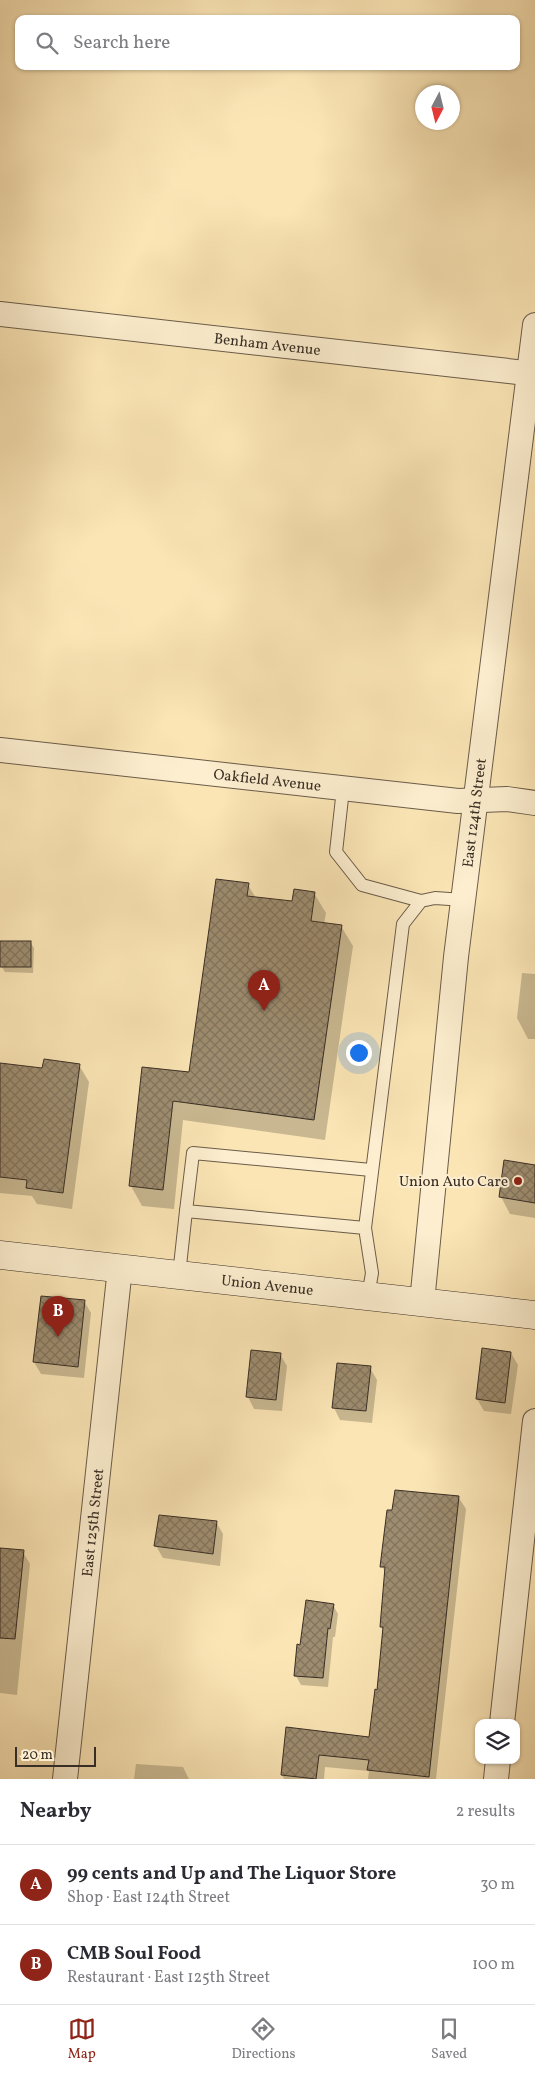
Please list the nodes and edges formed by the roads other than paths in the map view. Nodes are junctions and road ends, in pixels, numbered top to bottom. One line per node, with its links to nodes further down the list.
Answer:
1 (0, 314): 3 (street, Benham Avenue)
2 (535, 324): 3 (street, East 124th Street)
3 (532, 373): 6 (street, East 124th Street)
4 (0, 750): 5 (street, Oakfield Avenue)
5 (343, 789): 6 (street, Oakfield Avenue); 9 (lane)
6 (477, 800): 7 (street, Oakfield Avenue); 8 (street, East 124th Street)
7 (535, 803)
8 (464, 900): 9 (lane); 17 (street, East 124th Street)
9 (421, 901): 10 (lane)
10 (371, 1170): 11 (lane); 12 (lane)
11 (186, 1211): 12 (lane); 15 (lane)
12 (365, 1228): 16 (lane)
13 (0, 1255): 14 (main road, Union Avenue)
14 (120, 1268): 15 (main road, Union Avenue); 22 (street, East 125th Street)
15 (179, 1275): 16 (main road, Union Avenue)
16 (368, 1296): 17 (main road, Union Avenue)
17 (422, 1302): 18 (main road, Union Avenue)
18 (535, 1315)
19 (535, 1421): 20 (street)
20 (502, 1719)
21 (498, 1764): 23 (street)
22 (65, 1779)
23 (496, 1779)

